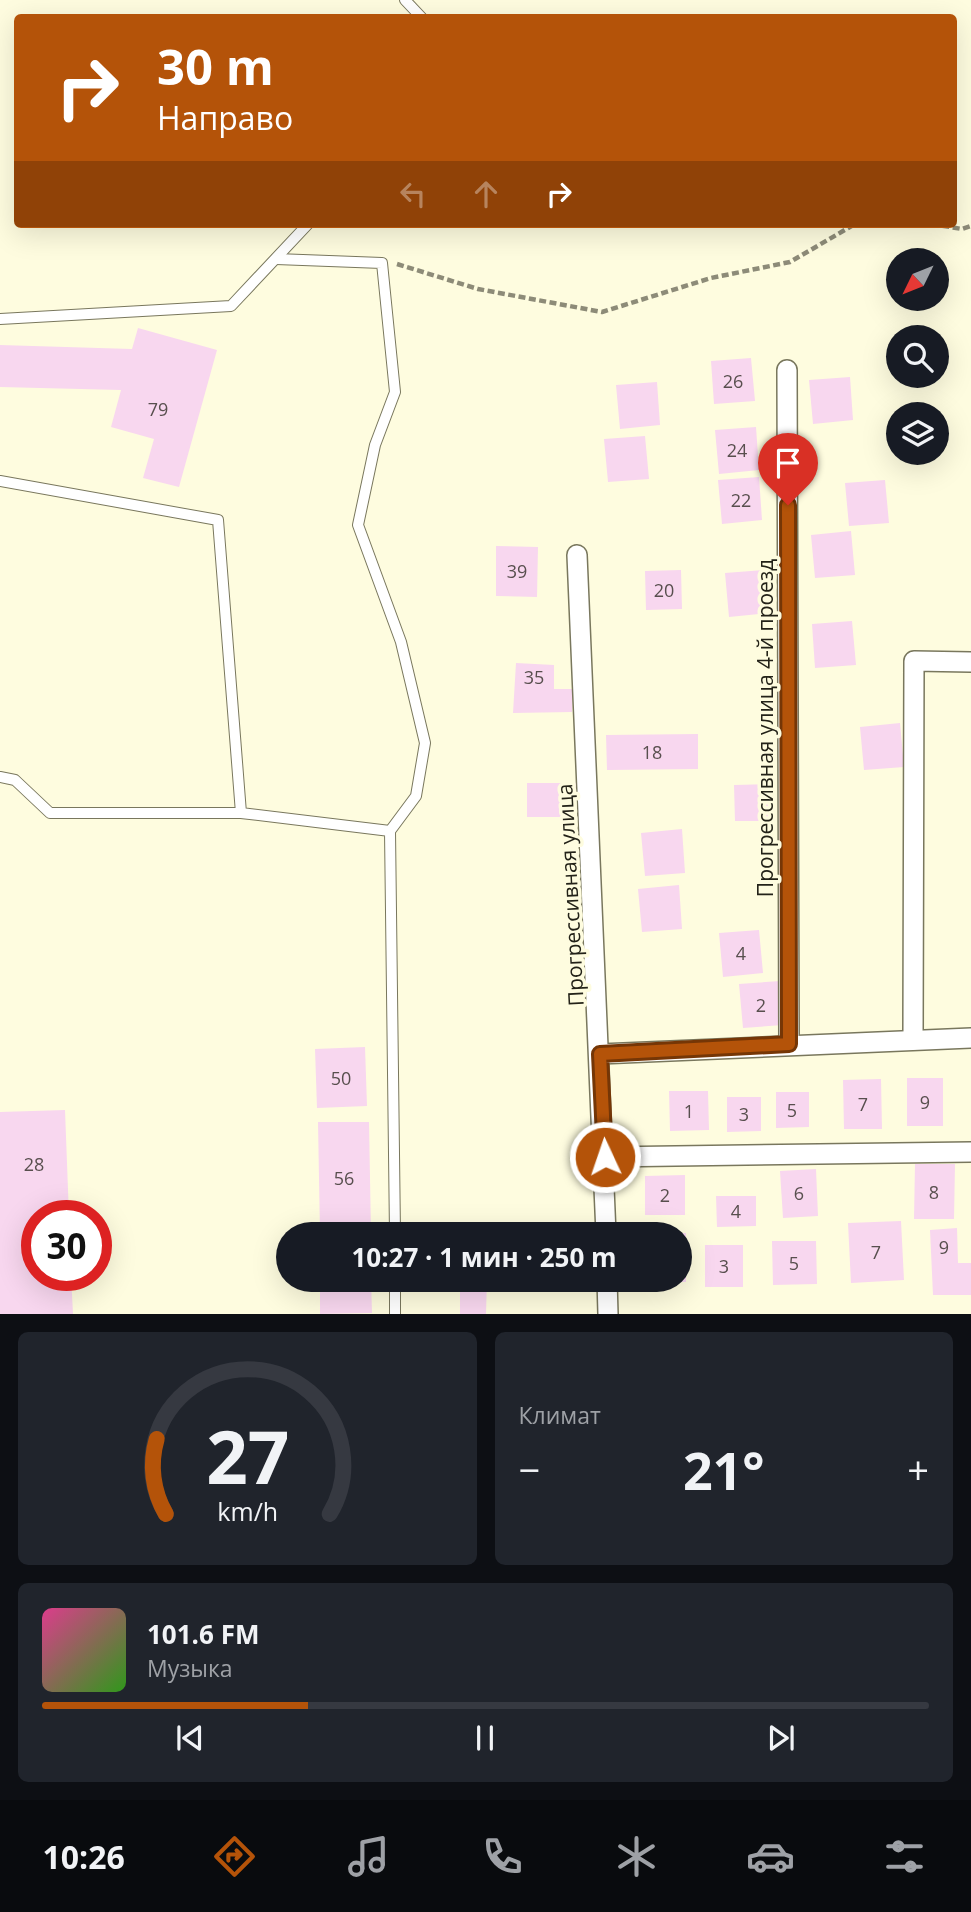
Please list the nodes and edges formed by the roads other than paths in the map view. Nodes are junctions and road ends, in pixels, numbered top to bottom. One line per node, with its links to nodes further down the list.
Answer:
1 (405, 0): 2 (lane)
2 (418, 14)
3 (304, 228): 4 (lane)
4 (276, 258): 5 (lane); 12 (lane)
5 (0, 319)
6 (787, 370): 15 (street, Прогрессивная улица 4-й проезд)
7 (0, 481): 11 (lane)
8 (577, 555): 16 (street, Прогрессивная улица)
9 (971, 662): 14 (street)
10 (0, 778): 11 (lane)
11 (240, 813): 12 (lane)
12 (390, 831): 19 (lane)
13 (971, 1038): 14 (street)
14 (913, 1040): 15 (street)
15 (789, 1044): 16 (street)
16 (600, 1054): 18 (street, Прогрессивная улица)
17 (971, 1152): 18 (street)
18 (605, 1157): 20 (street, Прогрессивная улица)
19 (395, 1222)
20 (606, 1222)
21 (395, 1292): 23 (lane)
22 (607, 1292): 24 (street)
23 (396, 1314)
24 (608, 1314)

